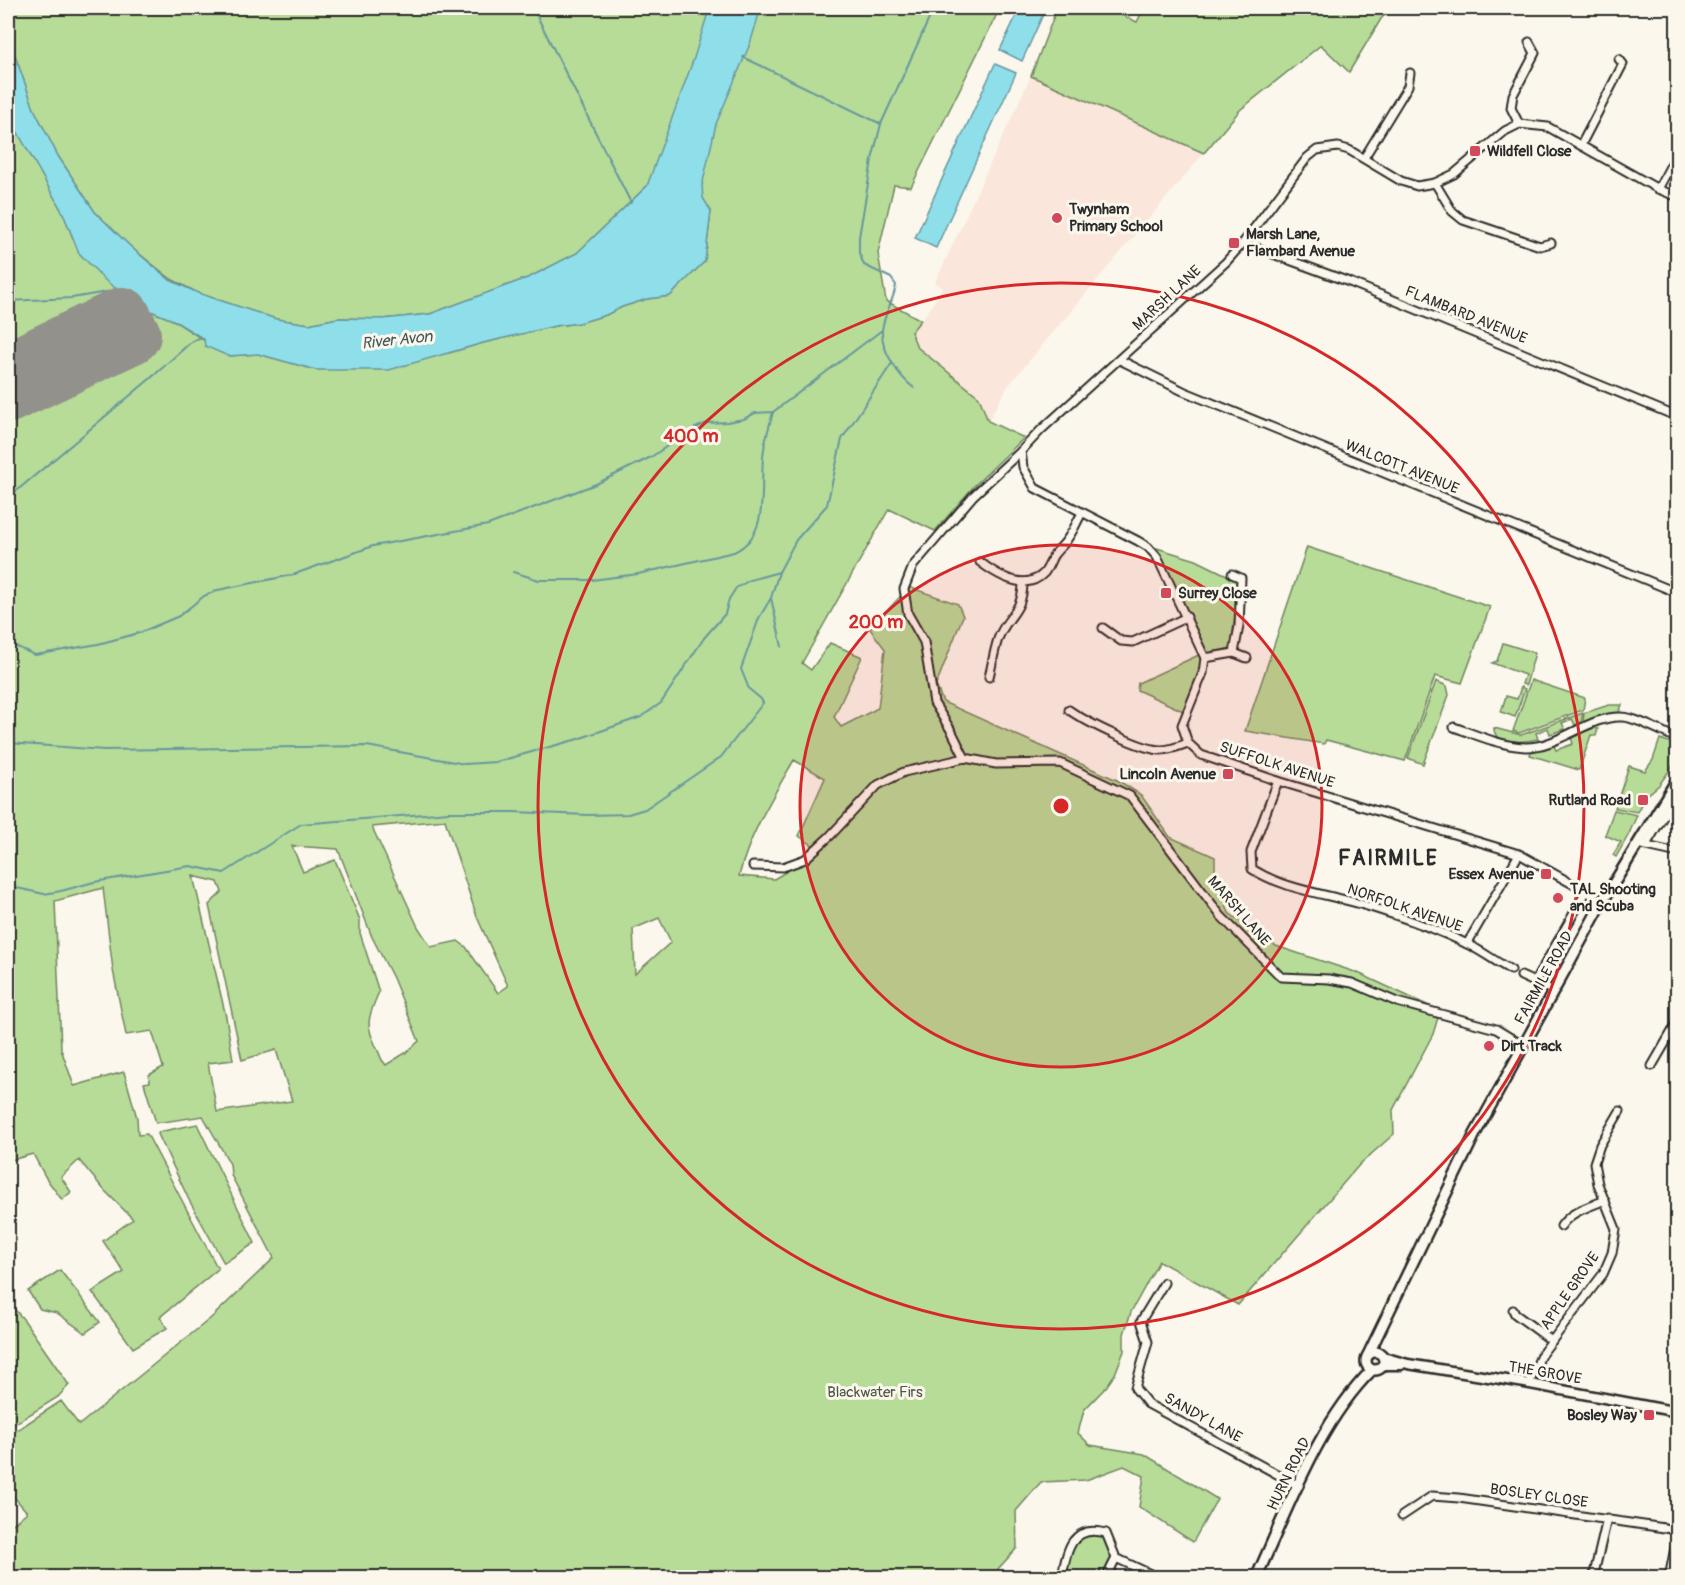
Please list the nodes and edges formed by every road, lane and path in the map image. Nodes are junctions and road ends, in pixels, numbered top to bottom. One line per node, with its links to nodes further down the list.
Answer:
1 (1529, 42): 4 (street)
2 (1619, 58): 5 (street)
3 (1410, 73): 7 (street)
4 (1519, 124): 5 (street); 8 (street)
5 (1581, 145): 9 (street)
6 (1677, 152): 9 (street)
7 (1364, 158): 8 (street); 11 (street, MARSH LANE)
8 (1435, 183): 12 (street)
9 (1658, 189): 10 (street)
10 (1677, 197)
11 (1243, 243): 13 (street, MARSH LANE); 14 (street, FLAMBARD AVENUE)
12 (1551, 243)
13 (1120, 360): 15 (street, MARSH LANE); 20 (street, WALCOTT AVENUE)
14 (1677, 417)
15 (1021, 451): 16 (street); 31 (street, MARSH LANE)
16 (1082, 513): 19 (street); 21 (street)
17 (980, 562): 19 (street)
18 (1232, 574): 23 (street)
19 (1023, 582): 26 (street)
20 (1677, 593)
21 (1188, 617): 22 (street); 24 (street)
22 (1102, 628)
23 (1234, 653): 24 (street); 25 (street)
24 (1205, 658): 30 (street)
25 (1248, 658)
26 (989, 677)
27 (1070, 710): 30 (street)
28 (1454, 727): 29 (street)
29 (1677, 739)
30 (1188, 743): 33 (street, SUFFOLK AVENUE)
31 (965, 758): 38 (street, MARSH LANE); 47 (street, MARSH LANE)
32 (1677, 778): 35 (main road, FAIRMILE ROAD)
33 (1278, 781): 37 (street, SUFFOLK AVENUE); 41 (street, NORFOLK AVENUE)
34 (1677, 792): 35 (street)
35 (1643, 845): 36 (street); 40 (main road, FAIRMILE ROAD)
36 (1677, 853)
37 (1519, 854): 39 (street, SUFFOLK AVENUE); 41 (street)
38 (753, 867)
39 (1586, 892): 40 (street, SUFFOLK AVENUE); 44 (street, FAIRMILE ROAD)
40 (1603, 901): 45 (main road, FAIRMILE ROAD)
41 (1467, 944): 42 (street, NORFOLK AVENUE)
42 (1511, 970)
43 (1521, 976): 44 (street)
44 (1534, 983): 45 (street)
45 (1554, 991): 47 (main road, FAIRMILE ROAD)
46 (1677, 1021): 48 (street)
47 (1524, 1046): 54 (main road, FAIRMILE ROAD)
48 (1652, 1066)
49 (1620, 1111): 50 (street, APPLE GROVE)
50 (1605, 1200): 51 (street); 55 (street, APPLE GROVE)
51 (1561, 1226)
52 (1164, 1283): 60 (street, SANDY LANE)
53 (1513, 1310): 55 (street)
54 (1381, 1326): 56 (main road, FAIRMILE ROAD); 57 (main road, FAIRMILE ROAD)
55 (1552, 1341): 58 (street, APPLE GROVE)
56 (1382, 1358): 57 (main road); 57 (main road); 58 (street, THE GROVE)
57 (1369, 1363): 60 (main road, HURN ROAD)
58 (1529, 1384): 59 (street, THE GROVE)
59 (1677, 1412)
60 (1299, 1486): 68 (main road, HURN ROAD)
61 (1402, 1516): 62 (street, BOSLEY CLOSE)
62 (1607, 1519): 63 (street, BOSLEY CLOSE); 69 (street)
63 (1677, 1531): 70 (street)
64 (1116, 1558): 65 (street); 66 (street); 67 (street)
65 (1062, 1578)
66 (1106, 1578)
67 (1159, 1578)
68 (1256, 1578)
69 (1593, 1578)
70 (1669, 1578)

